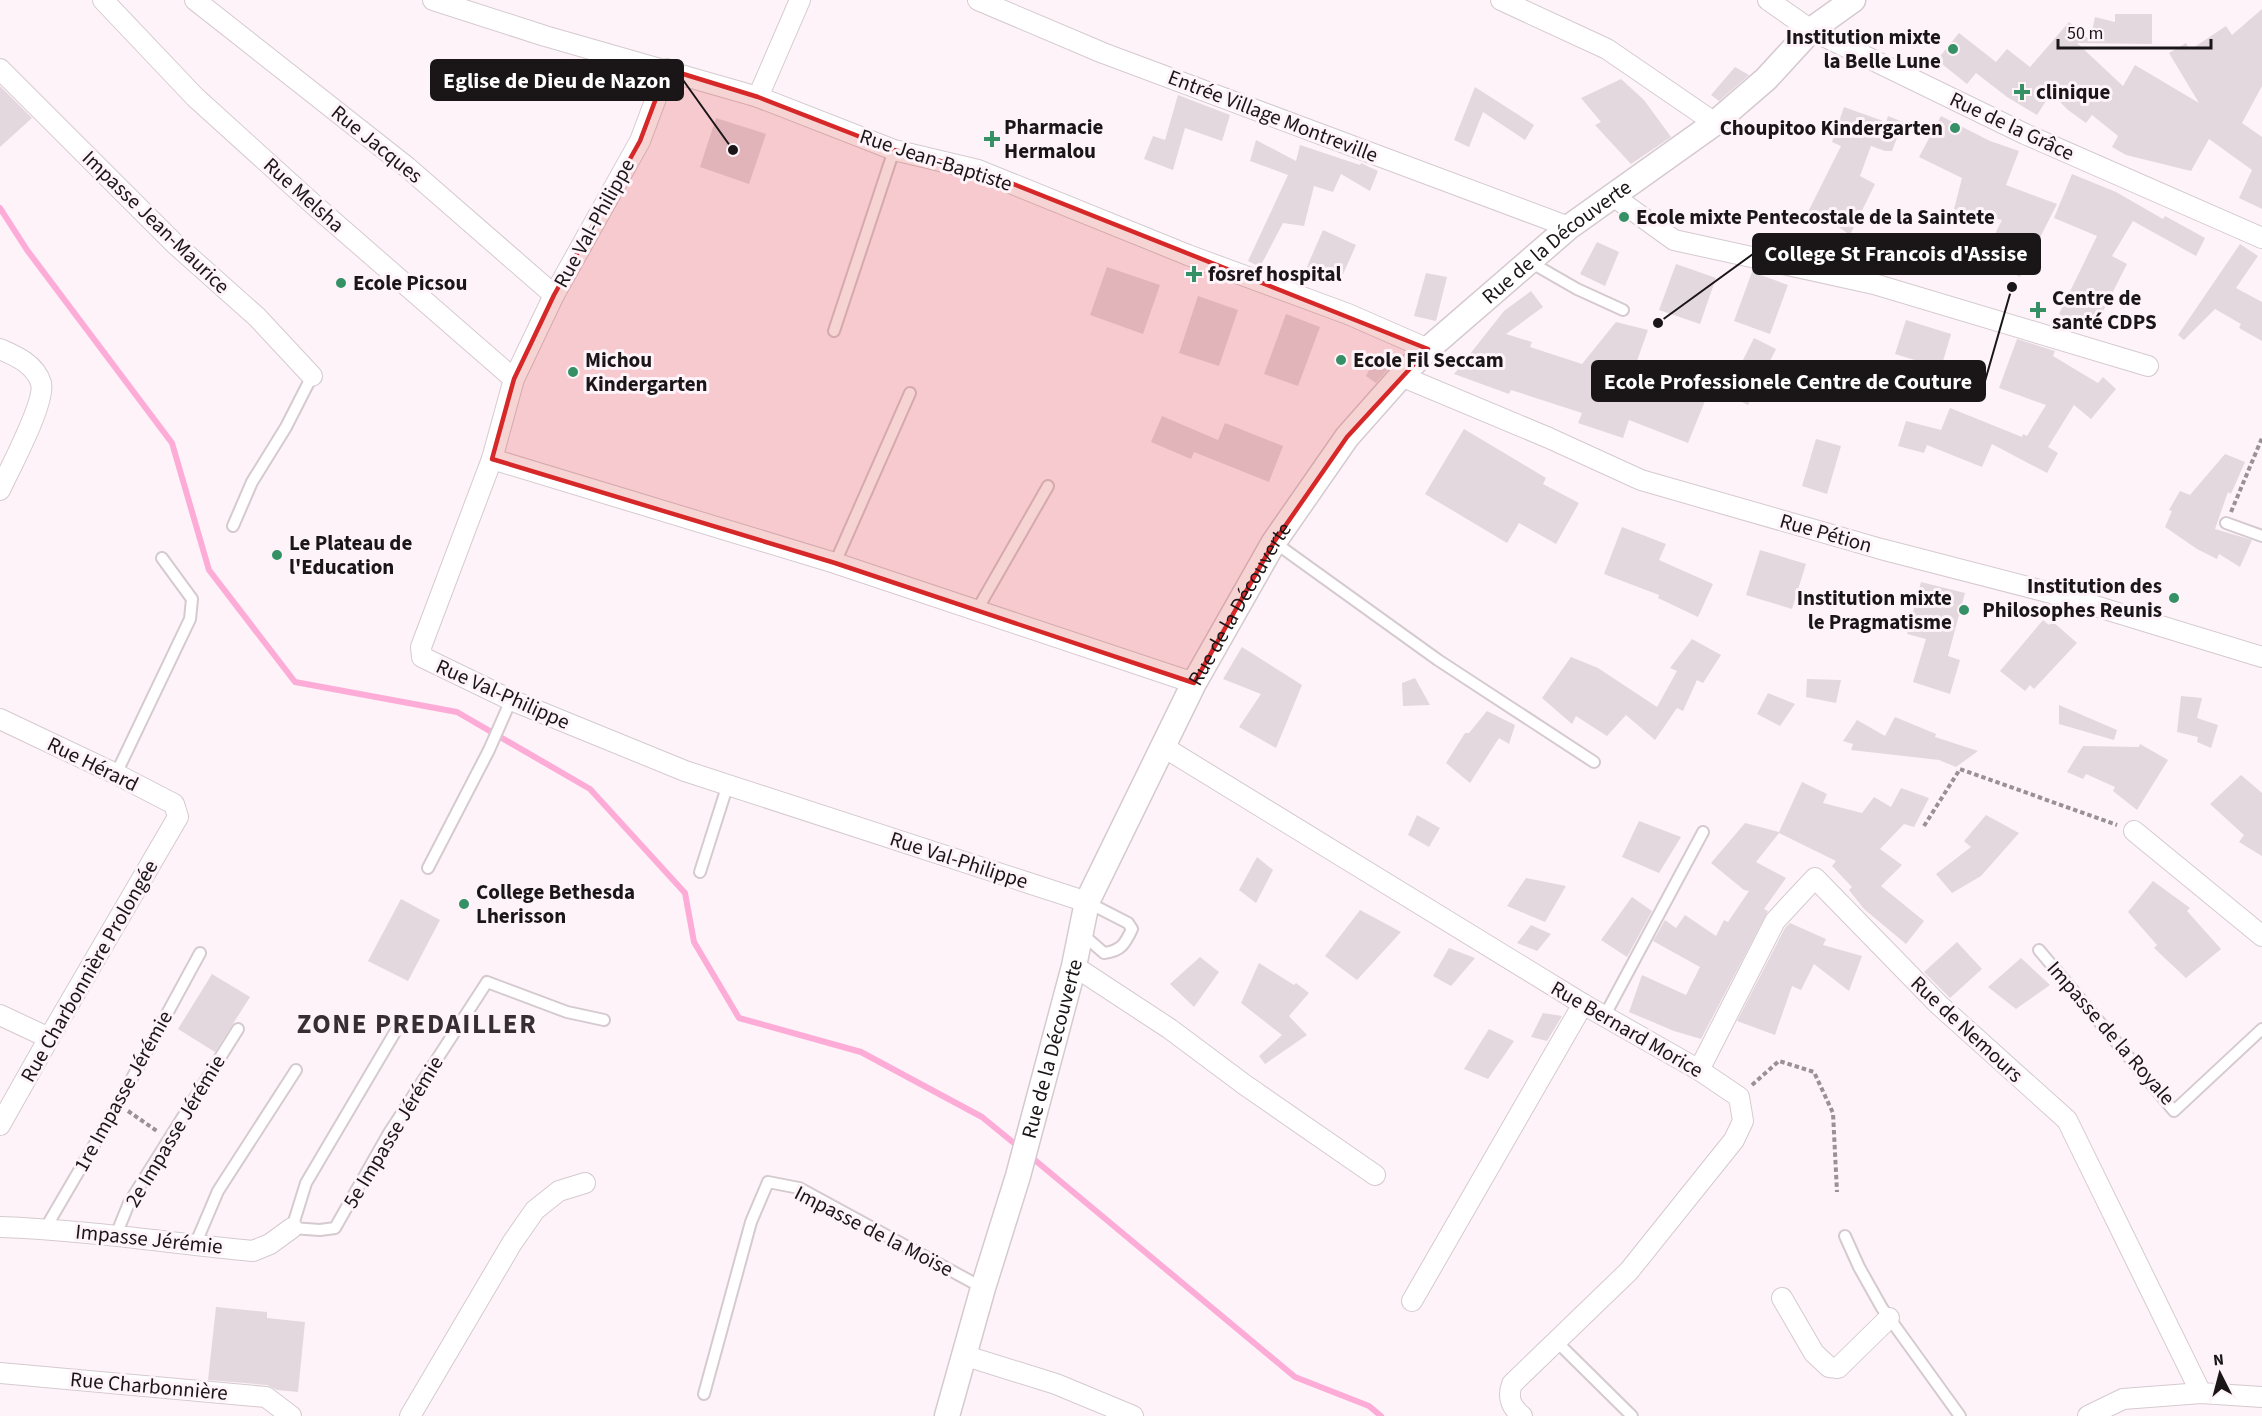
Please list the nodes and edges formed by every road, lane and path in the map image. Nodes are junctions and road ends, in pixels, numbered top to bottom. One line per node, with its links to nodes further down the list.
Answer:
1 (103, 0): 27 (street, Rue Melsha)
2 (195, 0): 19 (street, Rue Jacques)
3 (434, 0): 11 (street, Rue Jean-Baptiste)
4 (800, 0): 12 (street)
5 (978, 0): 16 (street, Entrée Village Montreville)
6 (1501, 0): 13 (street)
7 (1768, 0): 9 (street, Rue de la Grâce)
8 (1853, 0): 9 (street, Rue de la Découverte)
9 (1811, 30): 13 (street, Rue de la Découverte); 17 (street, Rue de la Grâce)
10 (0, 69): 25 (street, Impasse Jean-Maurice)
11 (667, 69): 12 (street, Rue Jean-Baptiste); 19 (street, Rue Val-Philippe)
12 (758, 97): 14 (street, Rue Jean-Baptiste)
13 (1715, 123): 15 (street, Rue de la Découverte)
14 (894, 150): 21 (lane); 22 (street, Rue Jean-Baptiste)
15 (1613, 196): 16 (street, Rue de la Découverte); 24 (street)
16 (1569, 227): 18 (street, Rue de la Découverte)
17 (2262, 238)
18 (1530, 262): 20 (lane); 22 (street, Rue de la Découverte)
19 (554, 295): 27 (street, Rue Val-Philippe)
20 (1623, 310)
21 (834, 331)
22 (1428, 348): 26 (street, Rue de la Découverte)
23 (0, 349): 32 (street)
24 (2148, 366)
25 (312, 376): 34 (lane)
26 (1401, 376): 36 (street, Rue de la Découverte); 40 (street, Rue Pétion)
27 (514, 379): 30 (street, Rue Val-Philippe)
28 (910, 393): 38 (lane)
29 (2262, 438): 33 (path)
30 (492, 459): 38 (street); 42 (street, Rue Val-Philippe)
31 (1048, 486): 39 (lane)
32 (0, 490)
33 (2226, 523): 35 (lane)
34 (233, 526)
35 (2262, 536)
36 (1274, 542): 41 (street, Rue de la Découverte); 45 (lane)
37 (162, 558): 46 (lane)
38 (835, 563): 39 (street)
39 (977, 610): 41 (street)
40 (2262, 657)
41 (1194, 683): 44 (street, Rue de la Découverte)
42 (511, 700): 47 (street, Rue Val-Philippe); 52 (lane)
43 (0, 718): 46 (street, Rue Hérard)
44 (1162, 746): 54 (street, Rue de la Découverte); 60 (street, Rue Bernard Morice)
45 (1594, 762)
46 (116, 774): 48 (street, Rue Hérard)
47 (728, 784): 53 (lane); 54 (street, Rue Val-Philippe)
48 (178, 817): 67 (street, Rue Charbonnière Prolongée)
49 (1924, 826): 50 (path)
50 (2134, 831): 56 (street)
51 (1703, 832): 62 (lane)
52 (428, 868)
53 (700, 872)
54 (1087, 902): 55 (street, Rue de la Découverte); 55 (lane)
55 (1081, 933): 59 (street, Rue de la Découverte)
56 (2262, 936)
57 (2039, 950): 66 (lane, Impasse de la Royale)
58 (200, 954): 71 (lane, 1re Impasse Jérémie)
59 (1074, 966): 74 (street); 83 (street, Rue de la Découverte)
60 (1583, 1004): 62 (street, Rue Bernard Morice); 85 (street)
61 (0, 1015): 67 (street)
62 (1605, 1015): 69 (street, Rue Bernard Morice)
63 (604, 1020): 79 (lane, 5e Impasse Jérémie)
64 (400, 1022): 79 (lane)
65 (238, 1029): 73 (lane, 2e Impasse Jérémie)
66 (2262, 1029)
67 (49, 1038): 72 (street, Rue Charbonnière Prolongée)
68 (296, 1070): 82 (lane)
69 (1699, 1070): 70 (street, Rue Bernard Morice); 90 (street, Rue de Nemours)
70 (1740, 1097): 76 (path); 87 (street)
71 (118, 1104): 73 (path); 78 (lane, 1re Impasse Jérémie)
72 (0, 1125)
73 (170, 1139): 80 (lane, 2e Impasse Jérémie)
74 (1375, 1175)
75 (585, 1183): 94 (street)
76 (1836, 1192)
77 (0, 1227): 78 (street, Impasse Jérémie)
78 (45, 1228): 80 (street, Impasse Jérémie)
79 (292, 1228): 82 (street, Impasse Jérémie)
80 (116, 1235): 82 (street, Impasse Jérémie)
81 (1845, 1236): 86 (lane)
82 (195, 1245)
83 (983, 1288): 88 (street, Rue de la Découverte); 91 (lane, Impasse de la Moïse)
84 (1782, 1298): 86 (street)
85 (1412, 1301)
86 (1889, 1318): 99 (lane)
87 (1556, 1341): 97 (street); 98 (lane)
88 (963, 1355): 95 (street, Rue de la Découverte); 96 (street)
89 (0, 1373): 93 (street, Rue Charbonnière)
90 (2201, 1393): 92 (street); 100 (street)
91 (704, 1394)
92 (2262, 1397)
93 (291, 1416)
94 (410, 1416)
95 (947, 1416)
96 (1133, 1416)
97 (1522, 1416)
98 (1632, 1416)
99 (1960, 1416)
100 (2088, 1416)

